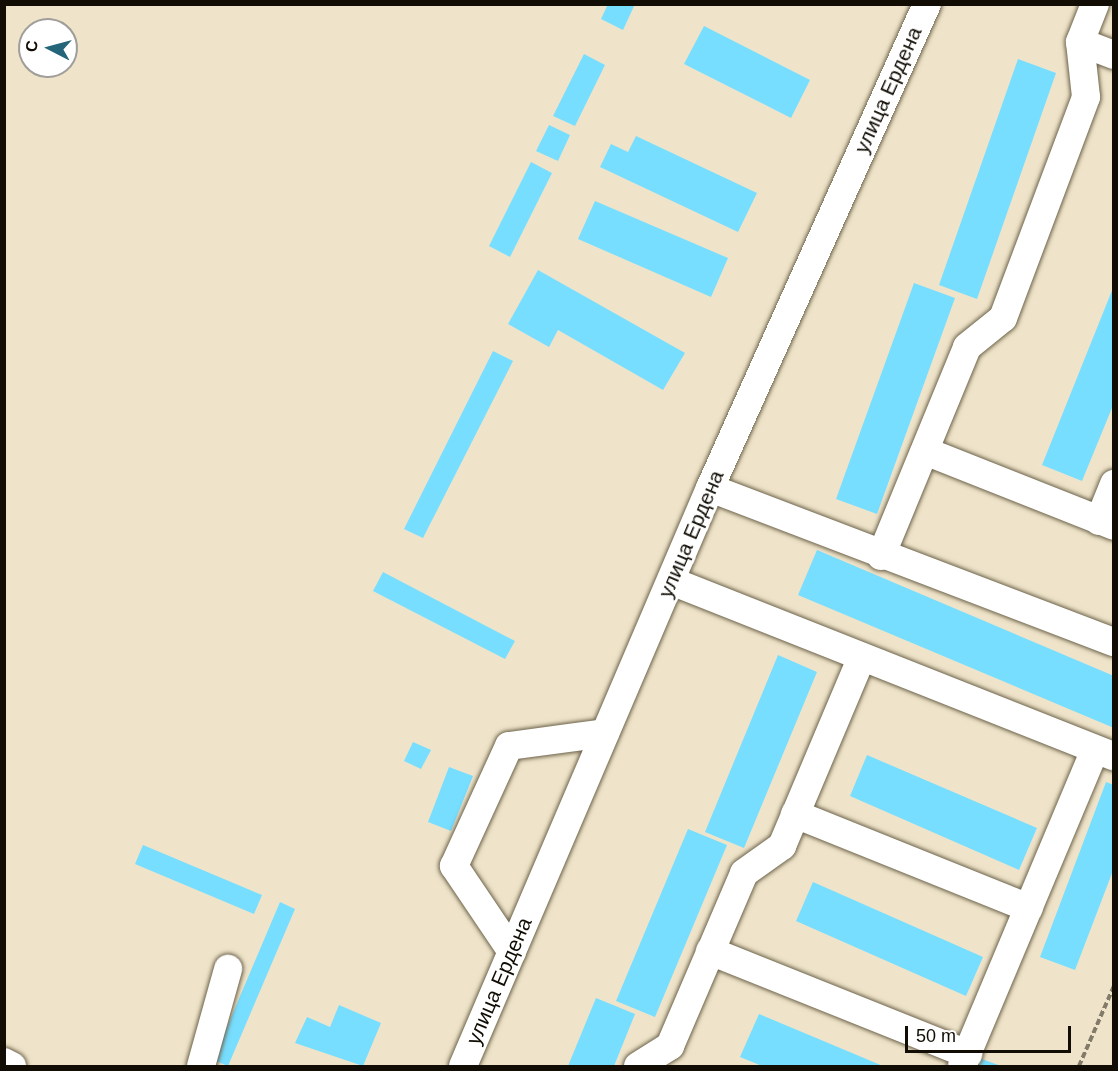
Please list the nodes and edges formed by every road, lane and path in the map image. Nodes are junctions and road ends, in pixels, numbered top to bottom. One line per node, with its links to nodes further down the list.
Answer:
1 (927, 4): 7 (street, улица Ердена)
2 (1095, 4): 3 (street)
3 (1080, 42): 4 (street); 5 (street)
4 (1113, 55)
5 (925, 451): 8 (street); 9 (street)
6 (1113, 484): 8 (street)
7 (710, 488): 9 (street); 10 (street, улица Ердена)
8 (1106, 523)
9 (881, 556): 11 (street)
10 (671, 580): 12 (street); 13 (street, улица Ердена)
11 (1113, 642)
12 (862, 657): 14 (street); 15 (street)
13 (605, 733): 18 (street, улица Ердена); 18 (street)
14 (1104, 753): 16 (street)
15 (795, 814): 16 (street); 17 (street)
16 (1029, 909): 21 (street)
17 (710, 951): 21 (street); 26 (street)
18 (512, 952): 25 (street, улица Ердена)
19 (228, 969): 24 (street)
20 (1113, 986): 27 (path)
21 (965, 1060)
22 (4, 1062): 23 (street)
23 (12, 1066)
24 (201, 1066)
25 (463, 1066)
26 (638, 1066)
27 (1079, 1066)

